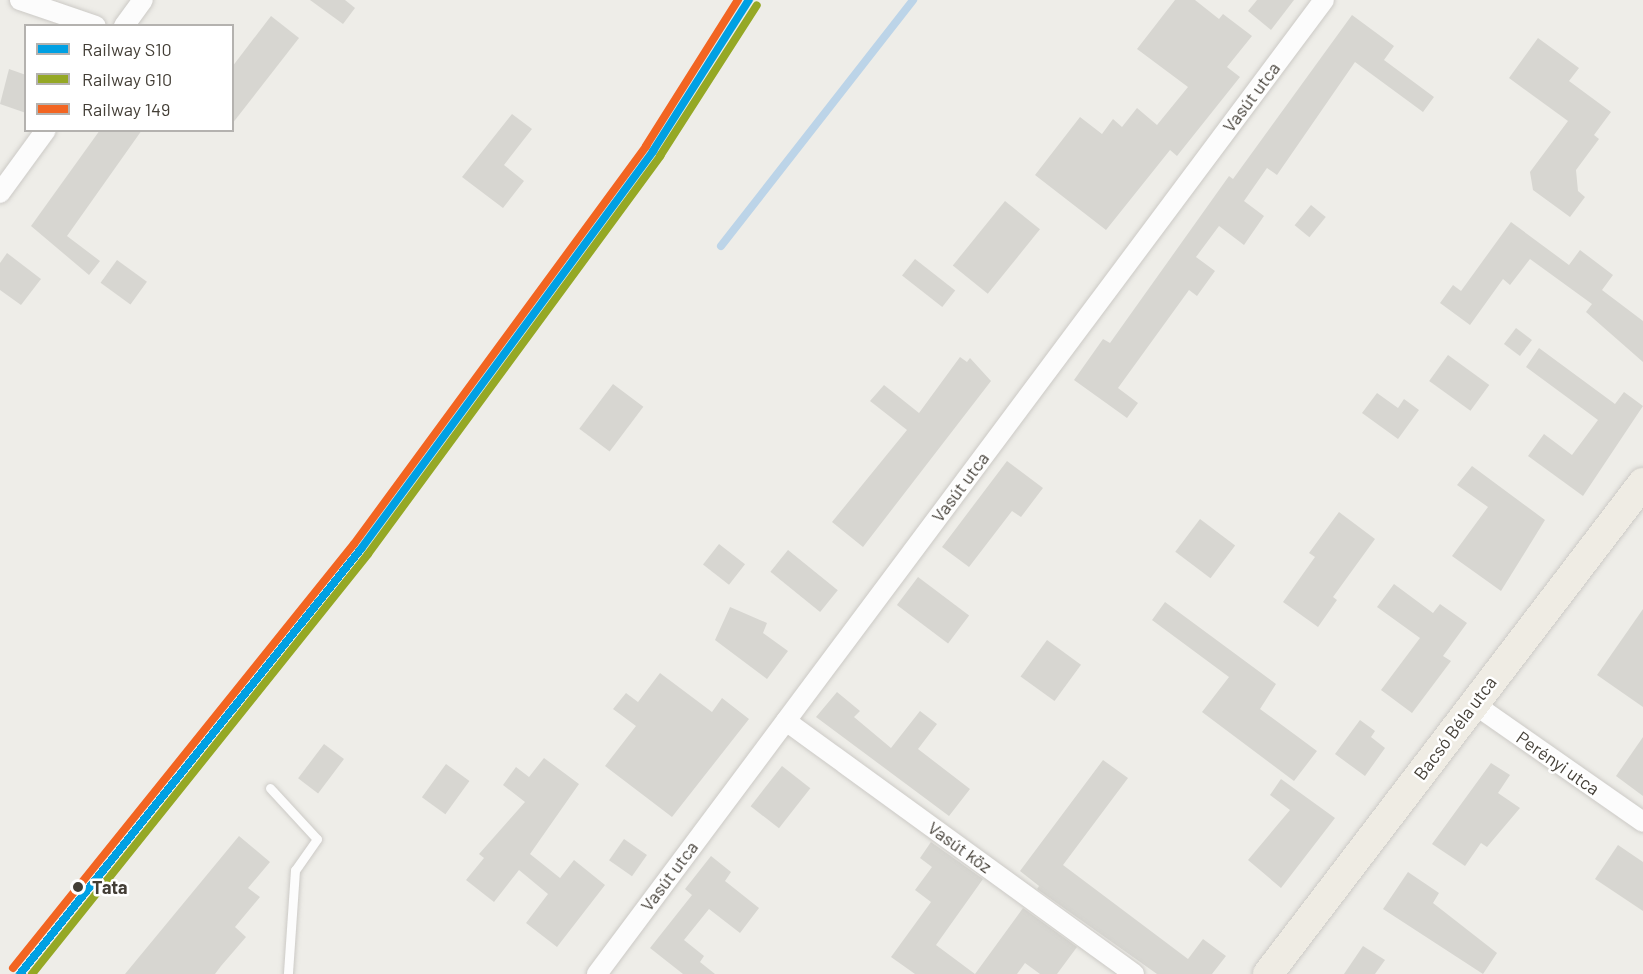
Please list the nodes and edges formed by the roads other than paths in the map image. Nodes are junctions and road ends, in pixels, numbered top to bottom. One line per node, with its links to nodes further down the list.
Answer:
1 (20, 0): 4 (street)
2 (143, 0): 5 (street)
3 (1323, 0): 10 (street, Vasút utca)
4 (90, 24)
5 (125, 24)
6 (45, 132): 7 (street)
7 (0, 193)
8 (1643, 483): 9 (main road, Bacsó Béla utca)
9 (1473, 704): 12 (street, Perényi utca); 16 (main road, Bacsó Béla utca)
10 (786, 721): 14 (street, Vasút utca); 15 (street, Vasút köz)
11 (270, 788): 13 (lane)
12 (1643, 822)
13 (288, 974)
14 (597, 974)
15 (1134, 974)
16 (1268, 974)

